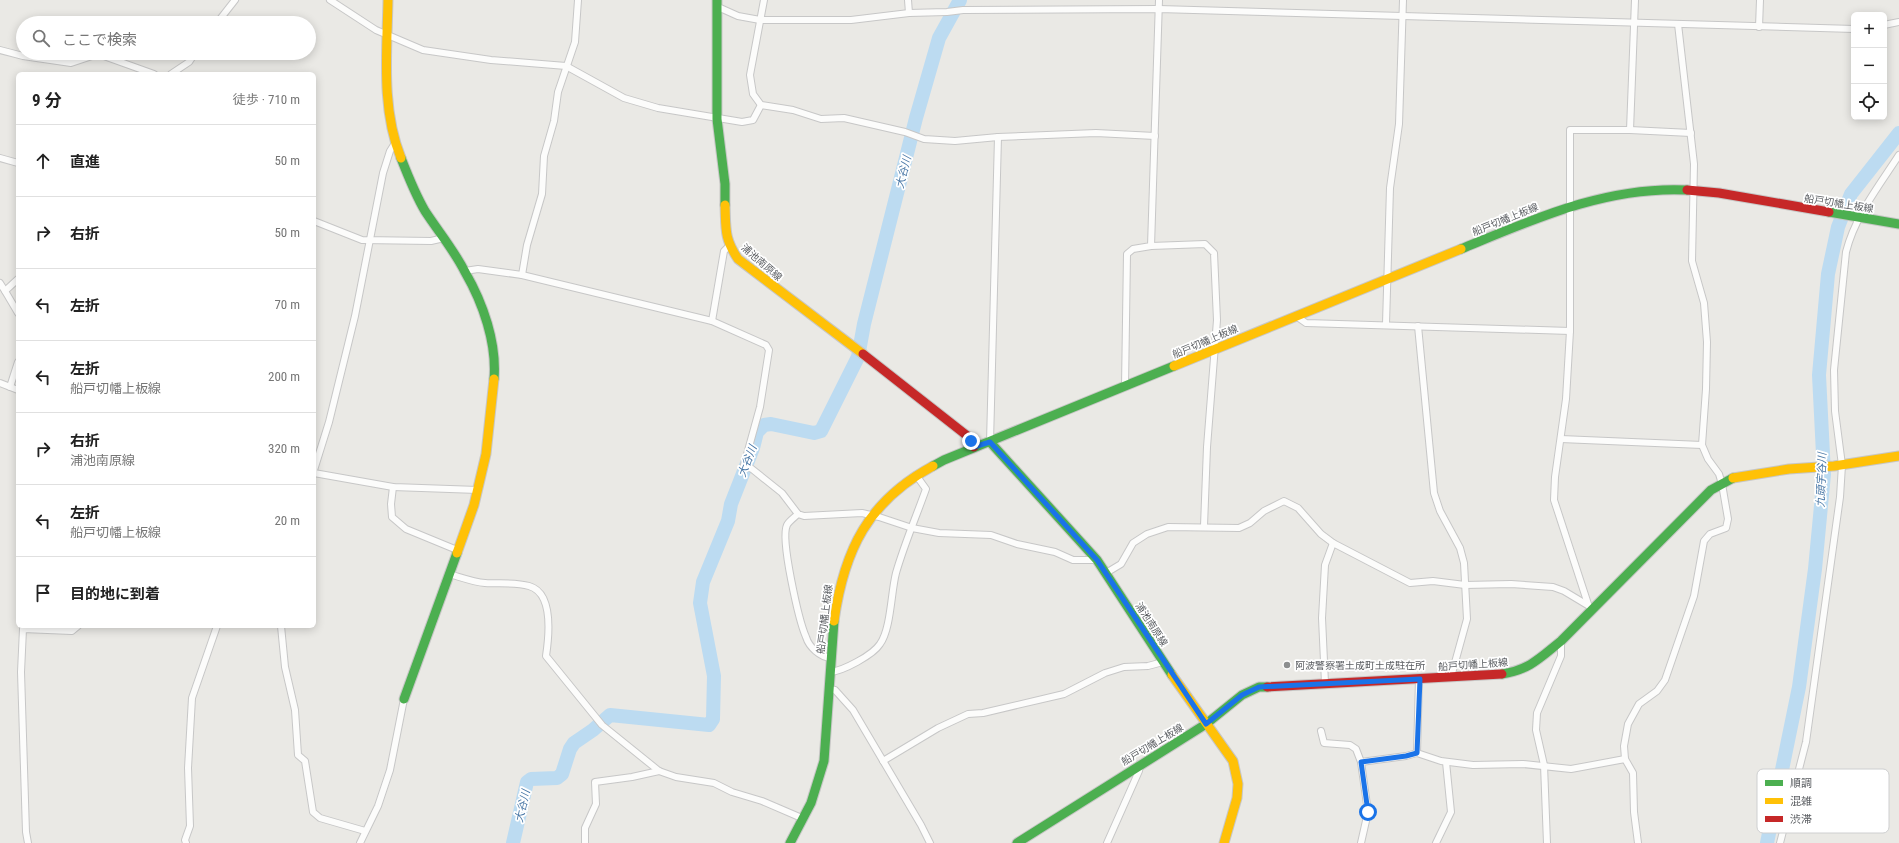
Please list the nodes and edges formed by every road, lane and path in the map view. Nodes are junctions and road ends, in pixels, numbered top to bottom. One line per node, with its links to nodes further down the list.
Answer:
1 (235, 0): 15 (street)
2 (330, 0): 23 (street)
3 (388, 0): 23 (main road)
4 (578, 0): 30 (street)
5 (764, 0): 16 (street)
6 (908, 0): 13 (street)
7 (1159, 0): 12 (street)
8 (1403, 0): 14 (street)
9 (1636, 0): 17 (street)
10 (1760, 0): 21 (street)
11 (717, 4): 16 (street); 34 (main road, 浦池南原線)
12 (1159, 9): 13 (street); 14 (street); 37 (street)
13 (909, 13): 16 (street)
14 (1403, 15): 17 (street); 54 (street)
15 (222, 16)
16 (760, 20): 33 (street)
17 (1635, 22): 19 (street); 35 (street)
18 (1899, 22): 20 (street)
19 (1678, 24): 21 (street); 36 (street)
20 (1887, 24)
21 (1760, 26): 22 (street)
22 (1851, 29)
23 (387, 36): 30 (street); 39 (main road)
24 (0, 50): 25 (street)
25 (16, 54)
26 (47, 60): 27 (street)
27 (82, 60)
28 (114, 60): 31 (street)
29 (190, 60): 32 (street)
30 (566, 66): 34 (street); 53 (street)
31 (144, 72)
32 (174, 72)
33 (761, 105): 34 (street); 38 (street)
34 (717, 119): 50 (main road, 浦池南原線)
35 (1630, 130): 36 (street); 44 (street)
36 (1691, 133): 43 (street)
37 (1155, 136): 38 (street); 51 (street)
38 (998, 137): 71 (street)
39 (395, 143): 48 (main road); 49 (street)
40 (1899, 155): 45 (street)
41 (0, 158): 42 (street)
42 (16, 162)
43 (1693, 191): 44 (main road, 船戸切幡上板線); 45 (main road, 船戸切幡上板線); 72 (street)
44 (1570, 206): 54 (main road, 船戸切幡上板線); 63 (street)
45 (1857, 217): 47 (main road, 船戸切幡上板線); 76 (street)
46 (316, 222): 49 (street)
47 (1899, 224)
48 (444, 238): 49 (street); 52 (main road)
49 (369, 240): 75 (street)
50 (729, 246): 60 (street); 73 (main road, 浦池南原線)
51 (1151, 246): 64 (street); 68 (street)
52 (465, 271): 53 (street); 81 (main road)
53 (522, 275): 60 (street)
54 (1389, 278): 59 (main road, 船戸切幡上板線); 61 (street)
55 (16, 280): 57 (street)
56 (0, 283): 57 (street)
57 (5, 291): 58 (street)
58 (16, 310)
59 (1296, 316): 61 (street); 64 (main road, 船戸切幡上板線)
60 (712, 321): 82 (street)
61 (1386, 324): 62 (street)
62 (1418, 326): 63 (street); 91 (street)
63 (1570, 331): 70 (street)
64 (1216, 348): 68 (main road, 船戸切幡上板線); 84 (street)
65 (16, 368): 67 (street)
66 (0, 383): 67 (street)
67 (10, 387): 69 (street)
68 (1125, 387): 71 (main road, 船戸切幡上板線)
69 (16, 389)
70 (1561, 439): 72 (street); 92 (street)
71 (990, 442): 73 (main road, 船戸切幡上板線); 88 (main road, 浦池南原線)
72 (1702, 445): 79 (street)
73 (974, 447): 78 (main road, 船戸切幡上板線)
74 (1899, 456): 76 (main road, 船戸切幡上板線)
75 (316, 464)
76 (1838, 465): 79 (main road, 船戸切幡上板線); 114 (street)
77 (316, 474): 80 (street)
78 (916, 475): 83 (main road, 船戸切幡上板線); 85 (street)
79 (1722, 484): 92 (main road, 船戸切幡上板線); 108 (street)
80 (393, 487): 81 (street); 87 (street)
81 (478, 490): 87 (main road)
82 (798, 514): 83 (street); 97 (street)
83 (872, 515): 85 (street); 97 (main road, 船戸切幡上板線)
84 (1204, 526): 86 (street); 89 (street)
85 (912, 528): 88 (street); 99 (street)
86 (1333, 543): 91 (street); 102 (street)
87 (457, 550): 90 (main road)
88 (1097, 560): 89 (main road, 浦池南原線)
89 (1106, 573): 98 (main road, 浦池南原線)
90 (449, 574): 104 (main road); 115 (street)
91 (1465, 585): 92 (street); 100 (street)
92 (1590, 607): 96 (main road, 船戸切幡上板線)
93 (76, 628): 119 (street)
94 (216, 628): 120 (street)
95 (281, 628): 117 (street)
96 (1561, 641): 100 (main road, 船戸切幡上板線); 113 (street)
97 (830, 658): 99 (main road, 船戸切幡上板線)
98 (1163, 662): 105 (main road, 浦池南原線); 109 (street)
99 (830, 672): 103 (main road, 船戸切幡上板線)
100 (1451, 677): 101 (main road, 船戸切幡上板線)
101 (1420, 679): 102 (main road, 船戸切幡上板線); 107 (street)
102 (1325, 683): 105 (main road, 船戸切幡上板線)
103 (829, 689): 109 (street); 116 (main road, 船戸切幡上板線)
104 (404, 699): 117 (street)
105 (1206, 724): 112 (main road, 船戸切幡上板線); 127 (main road, 浦池南原線)
106 (1321, 730): 110 (street)
107 (1417, 753): 110 (street); 111 (street)
108 (1625, 759): 113 (street); 131 (street)
109 (883, 761): 124 (street)
110 (1361, 762): 128 (street)
111 (1446, 762): 113 (street); 129 (street)
112 (1140, 764): 125 (main road, 船戸切幡上板線); 126 (street)
113 (1544, 765): 130 (street)
114 (1799, 769)
115 (659, 771): 116 (street); 122 (street)
116 (804, 819): 123 (main road, 船戸切幡上板線)
117 (366, 831): 121 (street)
118 (1783, 833): 132 (street)
119 (28, 843)
120 (186, 843)
121 (360, 843)
122 (585, 843)
123 (790, 843)
124 (930, 843)
125 (1017, 843)
126 (1107, 843)
127 (1224, 843)
128 (1361, 843)
129 (1436, 843)
130 (1548, 843)
131 (1638, 843)
132 (1780, 843)

